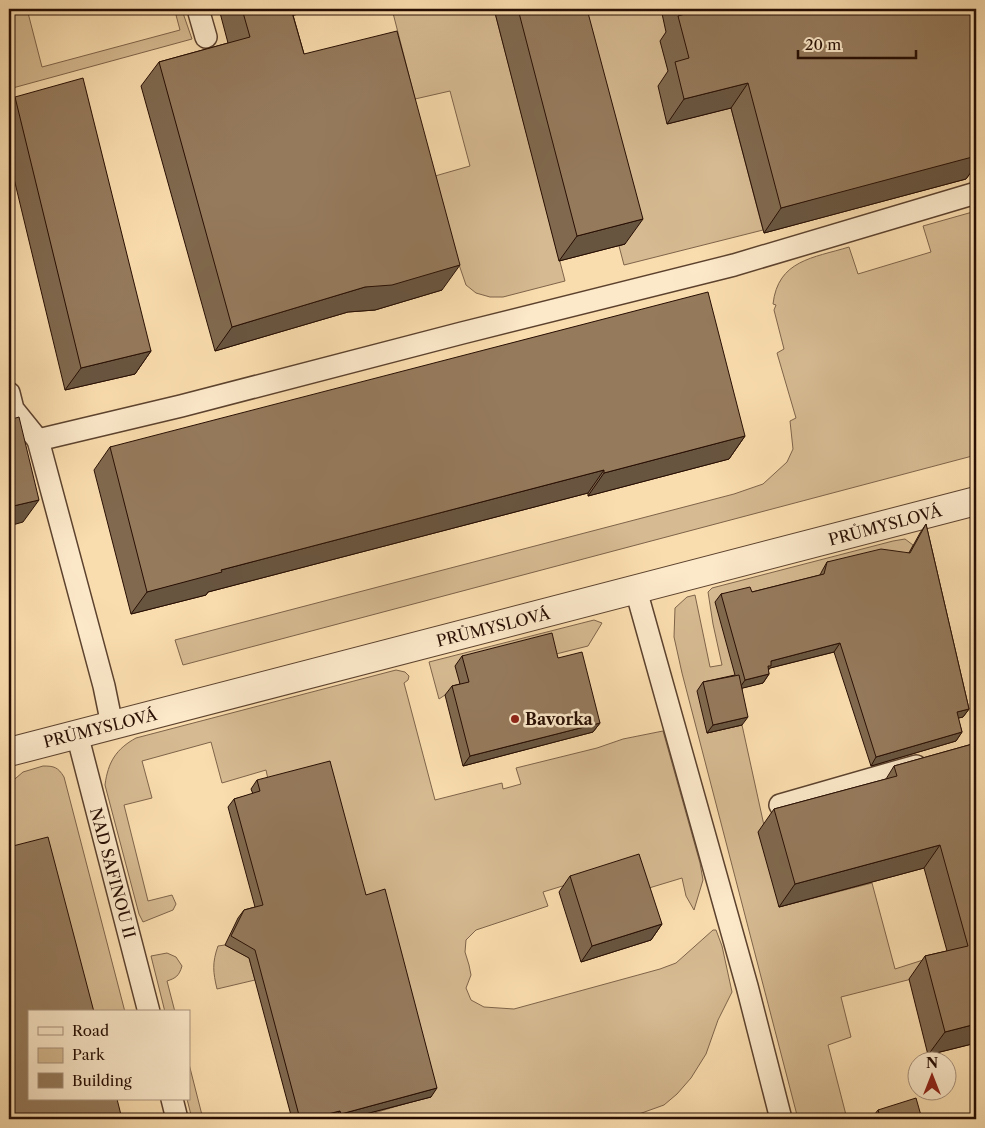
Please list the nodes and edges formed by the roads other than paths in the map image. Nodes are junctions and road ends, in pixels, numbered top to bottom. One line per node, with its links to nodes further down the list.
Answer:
1 (198, 9): 2 (lane)
2 (206, 37)
3 (976, 193): 5 (lane)
4 (9, 393): 5 (lane)
5 (38, 440): 8 (lane)
6 (976, 501): 7 (street, PRŮMYSLOVÁ)
7 (636, 590): 8 (street, PRŮMYSLOVÁ); 16 (lane)
8 (112, 725): 9 (street, PRŮMYSLOVÁ)
9 (78, 734): 10 (street, PRŮMYSLOVÁ); 13 (lane, NAD SAFINOU II)
10 (9, 752)
11 (939, 759): 12 (lane)
12 (780, 805)
13 (148, 1010)
14 (172, 1100): 15 (lane)
15 (177, 1119)
16 (781, 1119)

